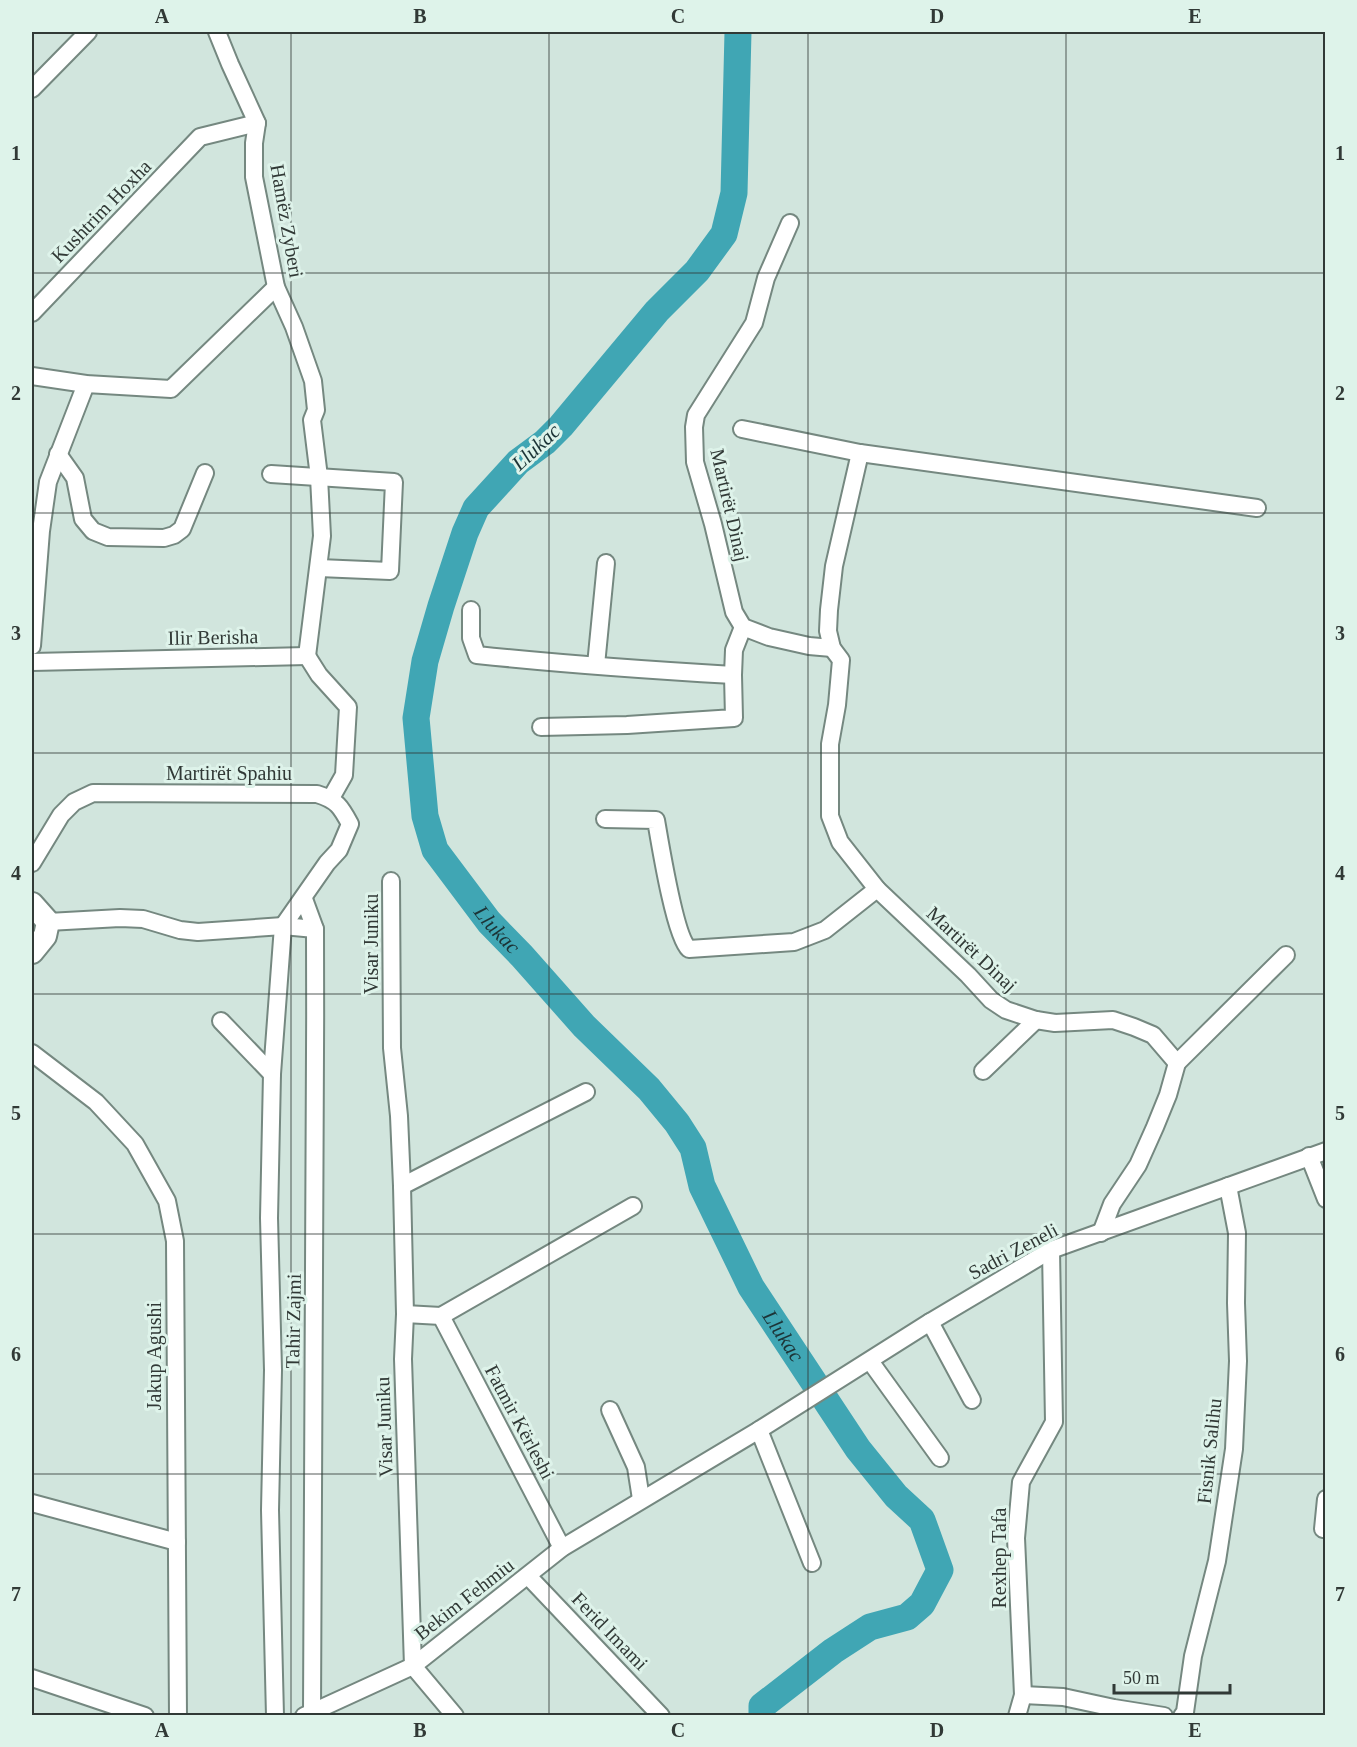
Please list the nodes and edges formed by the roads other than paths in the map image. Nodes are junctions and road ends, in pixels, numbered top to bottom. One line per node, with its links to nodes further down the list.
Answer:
1 (88, 32): 3 (street)
2 (218, 32): 4 (street)
3 (32, 89)
4 (257, 123): 6 (street, Hamëz Zyberi); 7 (street, Kushtrim Hoxha)
5 (790, 223): 20 (street, Martirët Dinaj)
6 (276, 286): 9 (street); 15 (street, Hamëz Zyberi)
7 (32, 313)
8 (32, 376): 9 (street)
9 (86, 384): 12 (street)
10 (742, 429): 11 (street)
11 (860, 453): 16 (street); 22 (street, Martirët Dinaj)
12 (58, 454): 13 (street); 21 (street)
13 (205, 472)
14 (271, 474): 15 (street)
15 (319, 477): 18 (street, Hamëz Zyberi); 18 (street)
16 (1257, 508)
17 (606, 563): 25 (street)
18 (319, 568): 23 (street)
19 (471, 610): 25 (street)
20 (743, 627): 22 (street); 26 (street)
21 (32, 646)
22 (832, 648): 32 (street, Martirët Dinaj)
23 (307, 656): 24 (street, Ilir Berisha); 28 (street)
24 (32, 662)
25 (596, 665): 26 (street)
26 (733, 675): 27 (street)
27 (541, 727)
28 (331, 798): 30 (street, Martirët Spahiu); 33 (street)
29 (605, 819): 32 (street)
30 (33, 860)
31 (391, 881): 49 (street, Visar Juniku)
32 (877, 889): 40 (street, Martirët Dinaj)
33 (304, 899): 36 (street); 37 (street, Tahir Zajmi)
34 (32, 904): 35 (street)
35 (48, 922): 36 (street); 38 (street)
36 (283, 926): 37 (street); 45 (street, Tahir Zajmi)
37 (315, 930): 74 (street, Tahir Zajmi)
38 (32, 952)
39 (1286, 955): 43 (street)
40 (1036, 1020): 43 (street, Martirët Dinaj); 44 (street)
41 (221, 1021): 45 (street)
42 (32, 1053): 67 (street, Jakup Agushi)
43 (1177, 1063): 53 (street)
44 (983, 1071)
45 (272, 1074): 77 (street, Tahir Zajmi)
46 (586, 1092): 49 (street)
47 (1326, 1150): 48 (street, Sadri Zeneli)
48 (1309, 1156): 50 (street, Sadri Zeneli); 51 (street)
49 (402, 1186): 55 (street, Visar Juniku)
50 (1228, 1186): 53 (street, Sadri Zeneli); 82 (street, Fisnik Salihu)
51 (1326, 1199)
52 (633, 1206): 56 (street)
53 (1101, 1233): 54 (street, Sadri Zeneli)
54 (1051, 1250): 57 (street, Sadri Zeneli); 73 (street, Rexhep Tafa)
55 (405, 1314): 56 (street); 71 (street, Visar Juniku)
56 (441, 1316): 68 (street, Fatmir Kërleshi)
57 (930, 1322): 58 (street, Sadri Zeneli); 59 (street)
58 (870, 1360): 61 (street, Sadri Zeneli); 62 (street)
59 (972, 1400)
60 (610, 1410): 63 (street)
61 (759, 1430): 63 (street, Bekim Fehmiu); 69 (street)
62 (940, 1458)
63 (641, 1499): 68 (street, Bekim Fehmiu)
64 (1326, 1499): 66 (street)
65 (32, 1503): 67 (street)
66 (1323, 1529)
67 (177, 1542): 76 (street, Jakup Agushi)
68 (562, 1548): 70 (street, Bekim Fehmiu)
69 (812, 1563)
70 (528, 1576): 71 (street, Bekim Fehmiu); 79 (street, Ferid Imami)
71 (413, 1666): 74 (street, Bekim Fehmiu); 78 (street)
72 (32, 1678): 75 (street)
73 (1023, 1695): 80 (street, Rexhep Tafa); 81 (street)
74 (308, 1714)
75 (145, 1716)
76 (178, 1716)
77 (275, 1716)
78 (455, 1716)
79 (661, 1716)
80 (1017, 1716)
81 (1164, 1716)
82 (1182, 1716)

